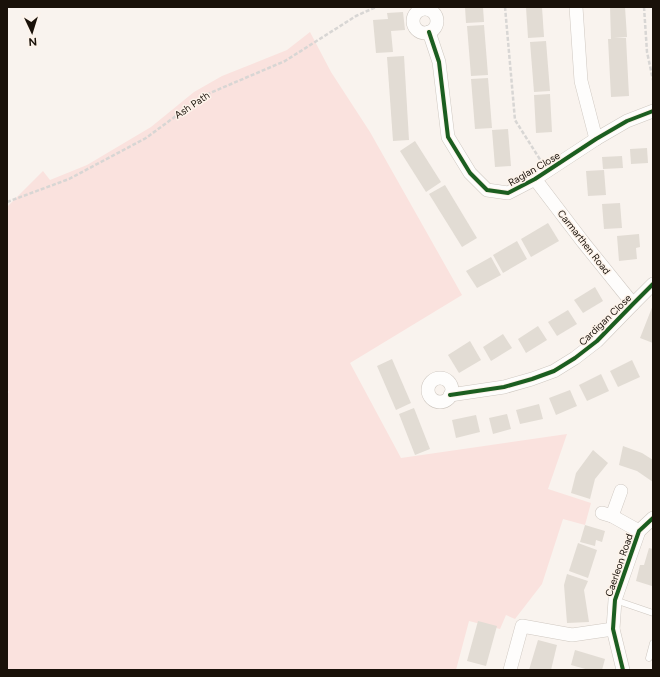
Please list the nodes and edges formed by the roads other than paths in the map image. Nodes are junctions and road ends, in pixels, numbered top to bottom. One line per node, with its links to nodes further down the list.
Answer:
1 (576, 7): 4 (street)
2 (421, 8): 5 (street, Raglan Close)
3 (653, 111): 4 (street, Raglan Close)
4 (596, 139): 5 (street, Raglan Close)
5 (535, 179): 7 (street, Carmarthen Road)
6 (653, 284): 7 (street, Cardigan Close)
7 (632, 304): 8 (street, Cardigan Close)
8 (450, 395)
9 (621, 491): 11 (street)
10 (653, 518): 11 (street, Caerleon Road)
11 (639, 531): 12 (street, Caerleon Road)
12 (615, 600): 13 (lane); 14 (street, Caerleon Road)
13 (653, 613)
14 (613, 629): 17 (street); 18 (street, Caerleon Road)
15 (653, 643): 16 (lane)
16 (649, 658)
17 (510, 670)
18 (623, 670)

